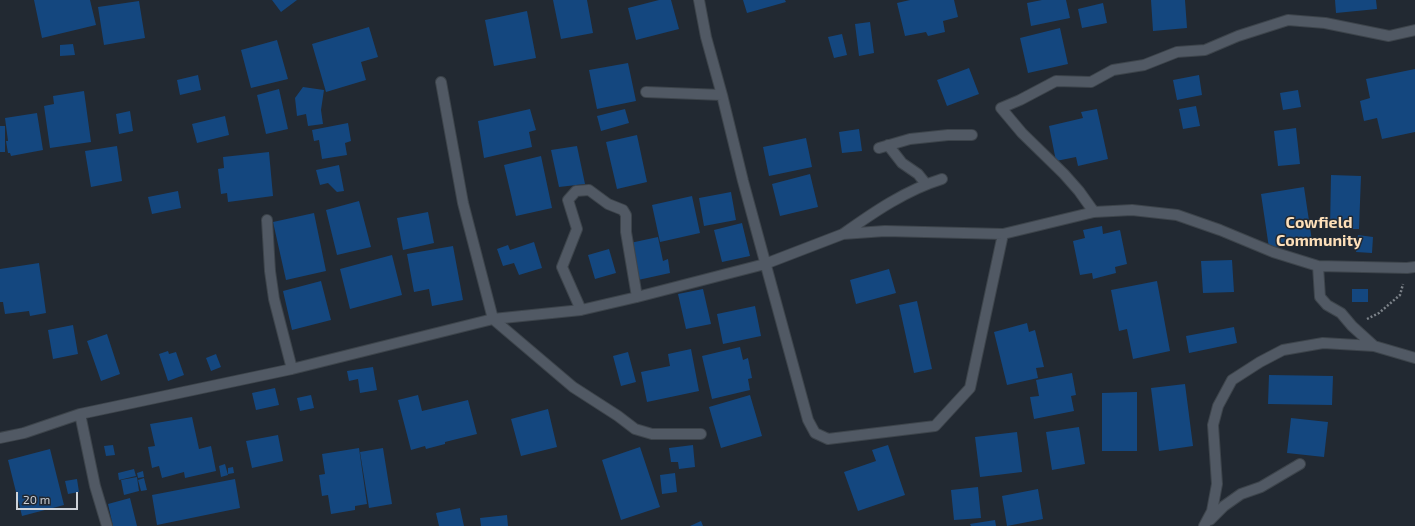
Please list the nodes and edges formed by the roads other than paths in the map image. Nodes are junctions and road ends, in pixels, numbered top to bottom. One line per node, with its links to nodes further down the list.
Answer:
1 (698, 0): 5 (street)
2 (1415, 30): 9 (street)
3 (440, 82): 18 (street)
4 (646, 92): 5 (street)
5 (722, 95): 13 (street)
6 (972, 135): 8 (street)
7 (942, 179): 8 (street)
8 (926, 184): 11 (street)
9 (1094, 212): 12 (street); 14 (street)
10 (267, 220): 21 (street)
11 (843, 234): 12 (street); 13 (street)
12 (1003, 234): 13 (street)
13 (765, 264): 16 (street)
14 (1318, 266): 15 (street); 19 (street)
15 (1411, 267)
16 (636, 297): 17 (street); 17 (street)
17 (581, 310): 18 (street)
18 (493, 319): 21 (street); 23 (street)
19 (1374, 346): 20 (street); 27 (street)
20 (1415, 358)
21 (292, 369): 22 (street)
22 (80, 414): 24 (street); 26 (street)
23 (701, 434)
24 (0, 438)
25 (1300, 464): 27 (street)
26 (107, 526)
27 (1204, 526)

